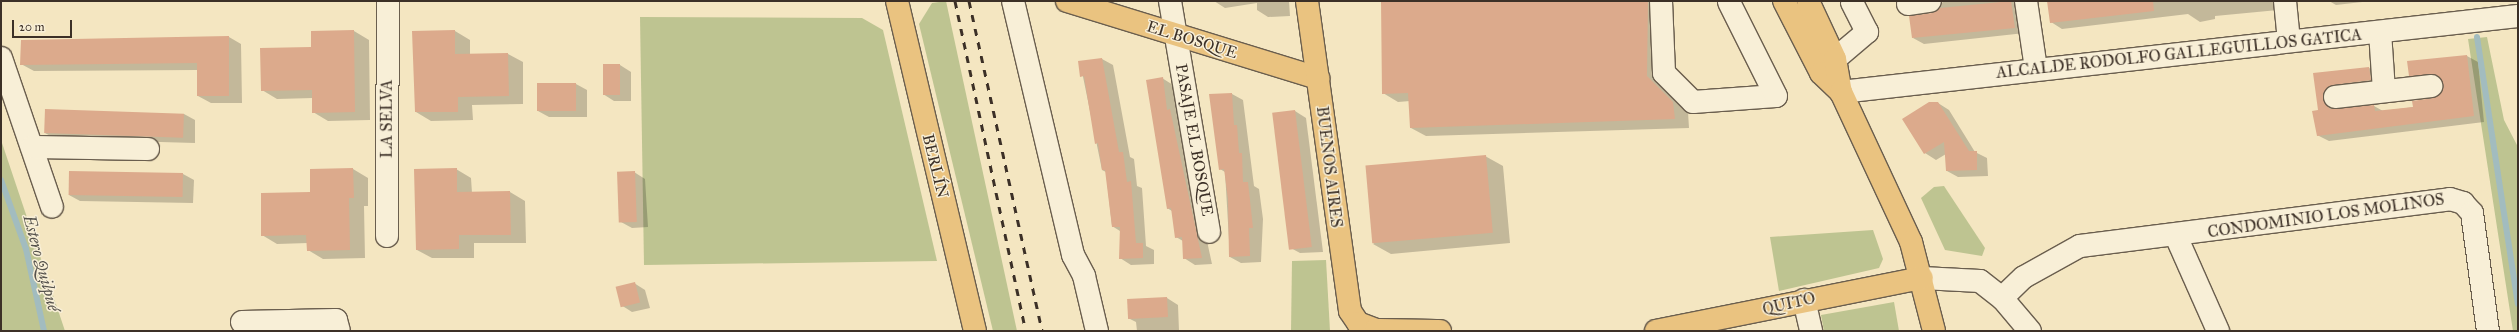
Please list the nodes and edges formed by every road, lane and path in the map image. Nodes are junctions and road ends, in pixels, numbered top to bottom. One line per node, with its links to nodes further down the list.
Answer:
1 (388, 1): 32 (street, LA SELVA)
2 (897, 1): 40 (main road, BERLÍN)
3 (1013, 1): 41 (street)
4 (1067, 1): 18 (main road, EL BOSQUE)
5 (1170, 1): 18 (street, PASAJE EL BOSQUE)
6 (1307, 1): 23 (main road, BUENOS AIRES)
7 (1661, 1): 13 (street)
8 (1784, 1): 26 (main road)
9 (1808, 1): 21 (main road)
10 (1930, 1): 15 (street)
11 (2026, 1): 22 (street)
12 (2285, 1): 19 (street)
13 (1729, 2)
14 (1852, 3): 21 (street)
15 (1908, 4)
16 (2518, 16): 17 (street, ALCALDE RODOLFO GALLEGUILLOS GATICA)
17 (2380, 32): 19 (street, ALCALDE RODOLFO GALLEGUILLOS GATICA); 25 (street)
18 (1175, 35): 23 (main road, EL BOSQUE); 31 (street, PASAJE EL BOSQUE)
19 (2289, 41): 22 (street, ALCALDE RODOLFO GALLEGUILLOS GATICA)
20 (1, 58): 28 (street)
21 (1835, 60): 26 (main road)
22 (2036, 69): 26 (street, ALCALDE RODOLFO GALLEGUILLOS GATICA)
23 (1318, 78): 38 (main road, BUENOS AIRES)
24 (2431, 86): 25 (street)
25 (2384, 91): 27 (street)
26 (1840, 92): 34 (main road)
27 (2335, 97)
28 (32, 147): 29 (street); 30 (street)
29 (148, 149)
30 (52, 207)
31 (1209, 232)
32 (387, 236)
33 (2176, 236): 35 (street, CONDOMINIO LOS MOLINOS); 47 (street); 48 (street, CONDOMINIO LOS MOLINOS)
34 (1922, 278): 35 (street); 36 (main road, QUITO); 45 (main road)
35 (2002, 298): 46 (street)
36 (1804, 300): 43 (main road, QUITO); 44 (street)
37 (242, 322): 39 (street)
38 (1357, 327): 42 (main road)
39 (339, 331)
40 (975, 331)
41 (1097, 331)
42 (1440, 331)
43 (1656, 331)
44 (1811, 331)
45 (1934, 331)
46 (2030, 331)
47 (2218, 331)
48 (2488, 331)

